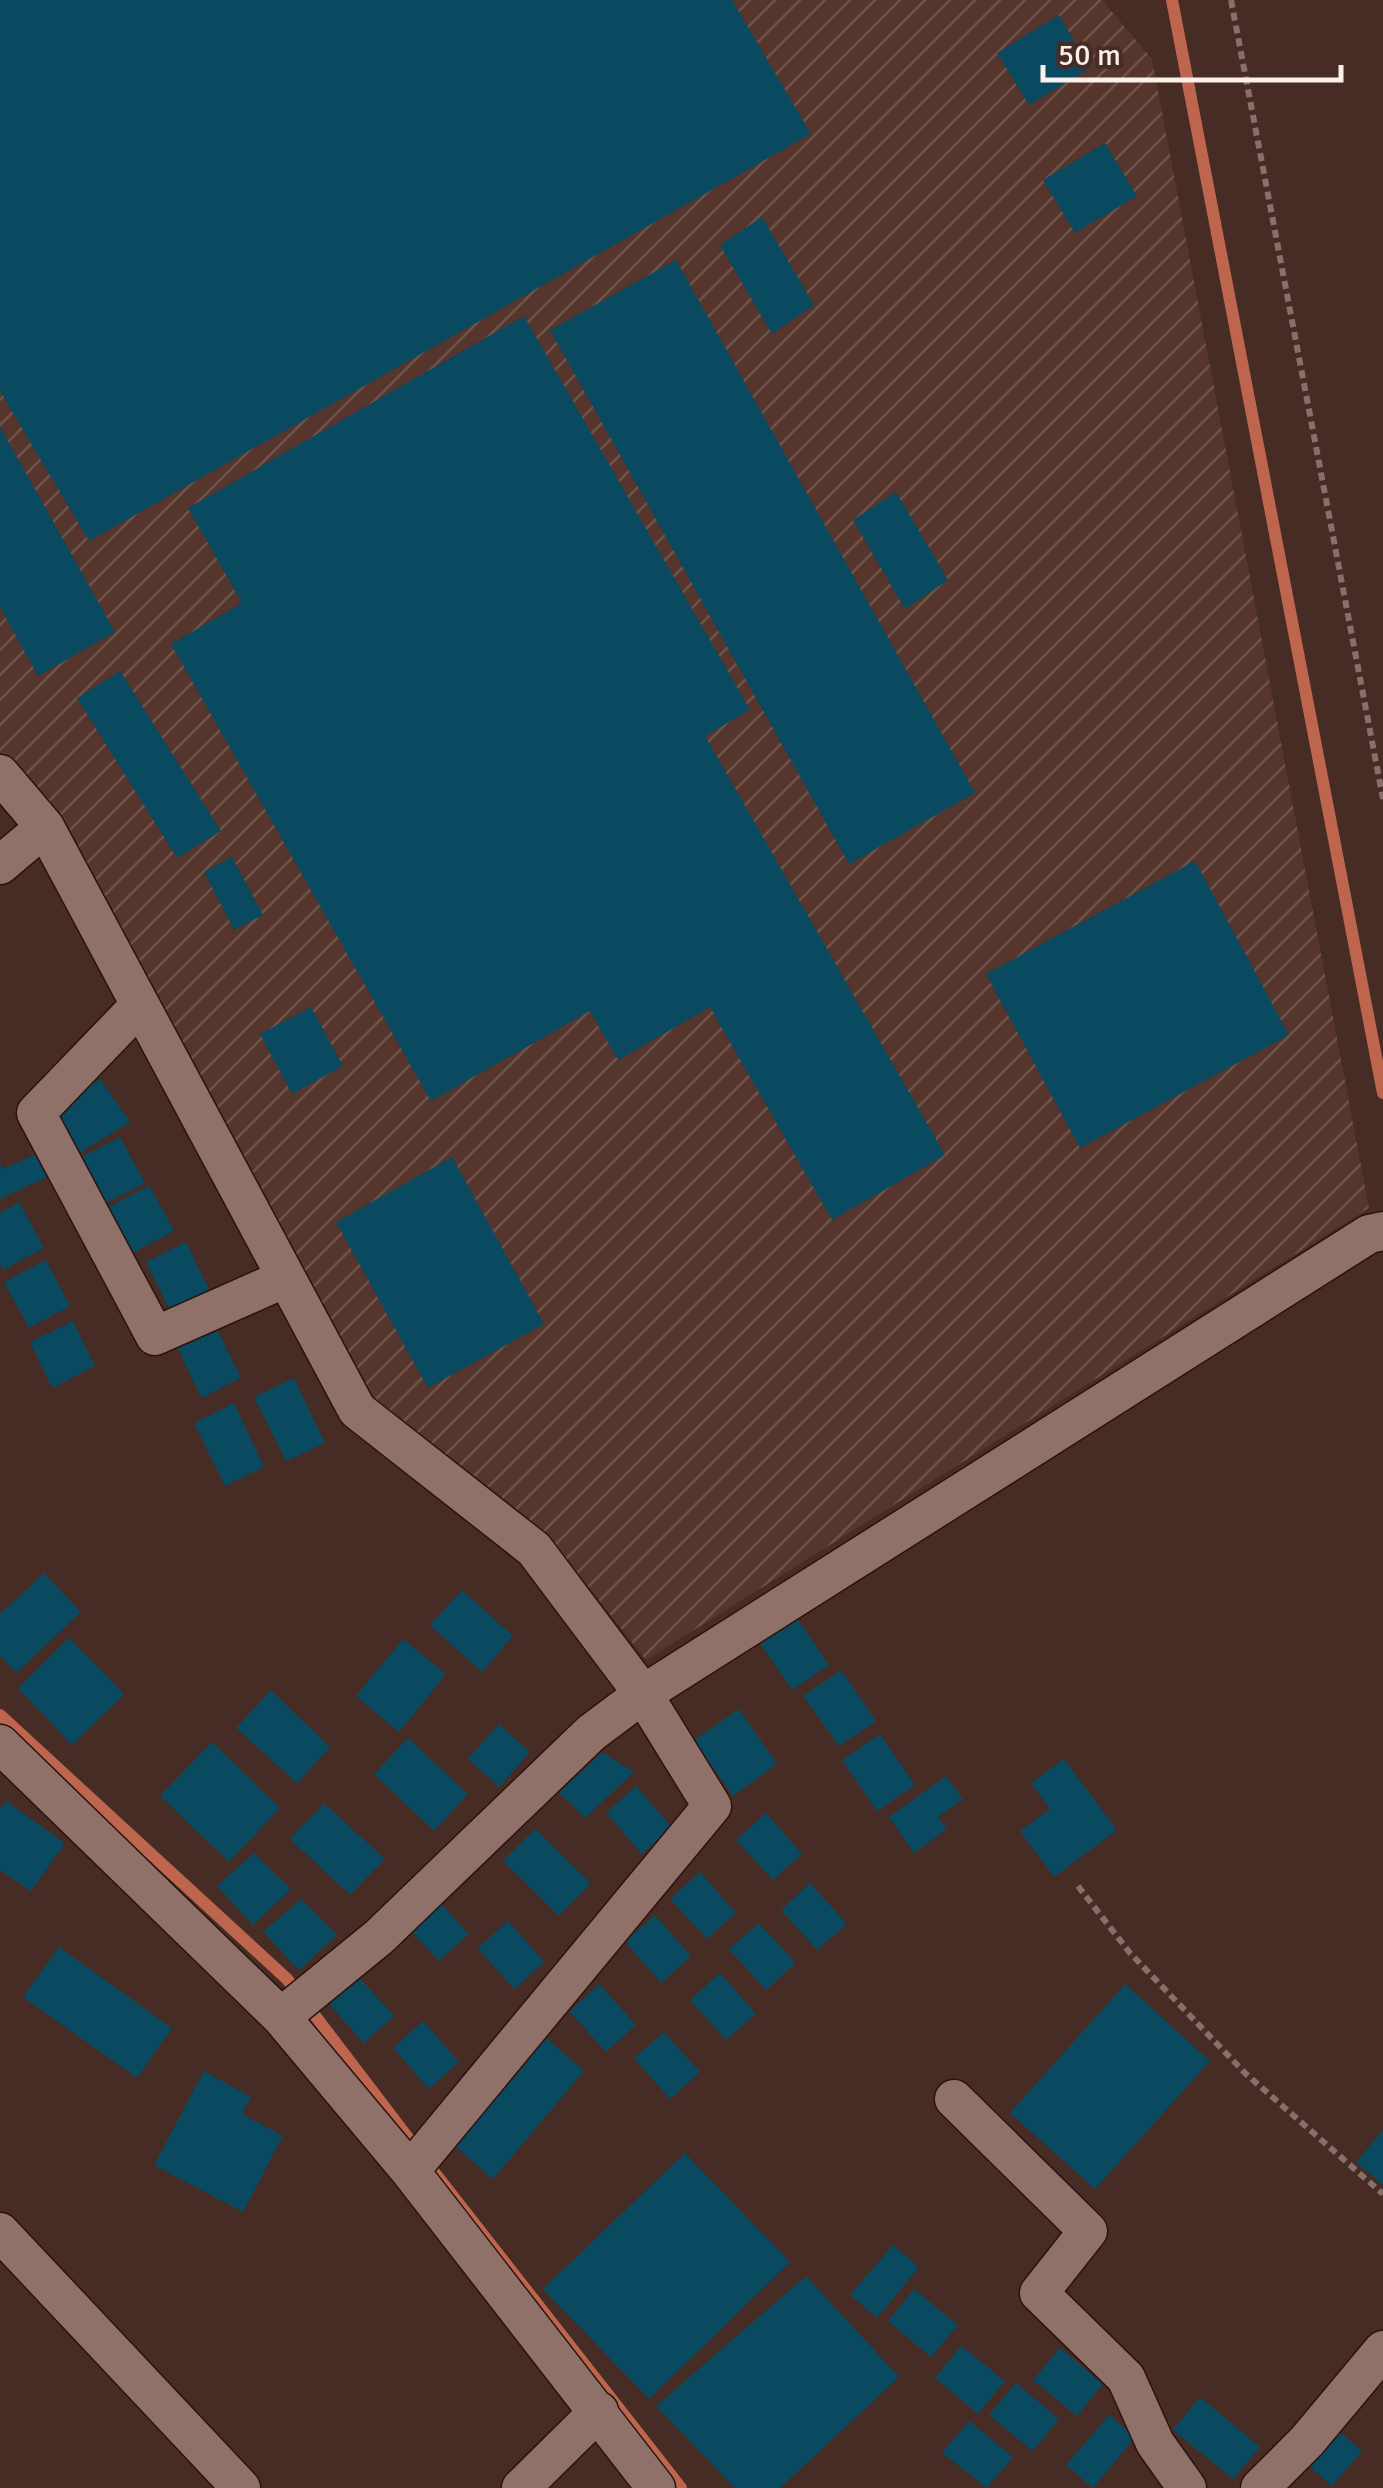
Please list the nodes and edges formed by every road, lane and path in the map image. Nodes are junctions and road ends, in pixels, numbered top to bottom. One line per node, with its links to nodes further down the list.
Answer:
1 (1231, 0): 3 (path)
2 (0, 774): 4 (street)
3 (1383, 799)
4 (45, 827): 5 (street); 6 (street)
5 (0, 865)
6 (140, 1004): 8 (street); 8 (street)
7 (1378, 1239): 9 (street)
8 (286, 1278): 9 (street)
9 (643, 1694): 12 (street); 14 (street)
10 (0, 1744): 12 (street)
11 (1078, 1886): 15 (path)
12 (281, 2017): 14 (street)
13 (954, 2099): 22 (street)
14 (410, 2171): 18 (street)
15 (1383, 2194)
16 (0, 2232): 19 (street)
17 (1383, 2350): 23 (street)
18 (599, 2411): 20 (street); 21 (street)
19 (241, 2488)
20 (521, 2488)
21 (656, 2488)
22 (1187, 2488)
23 (1260, 2488)

